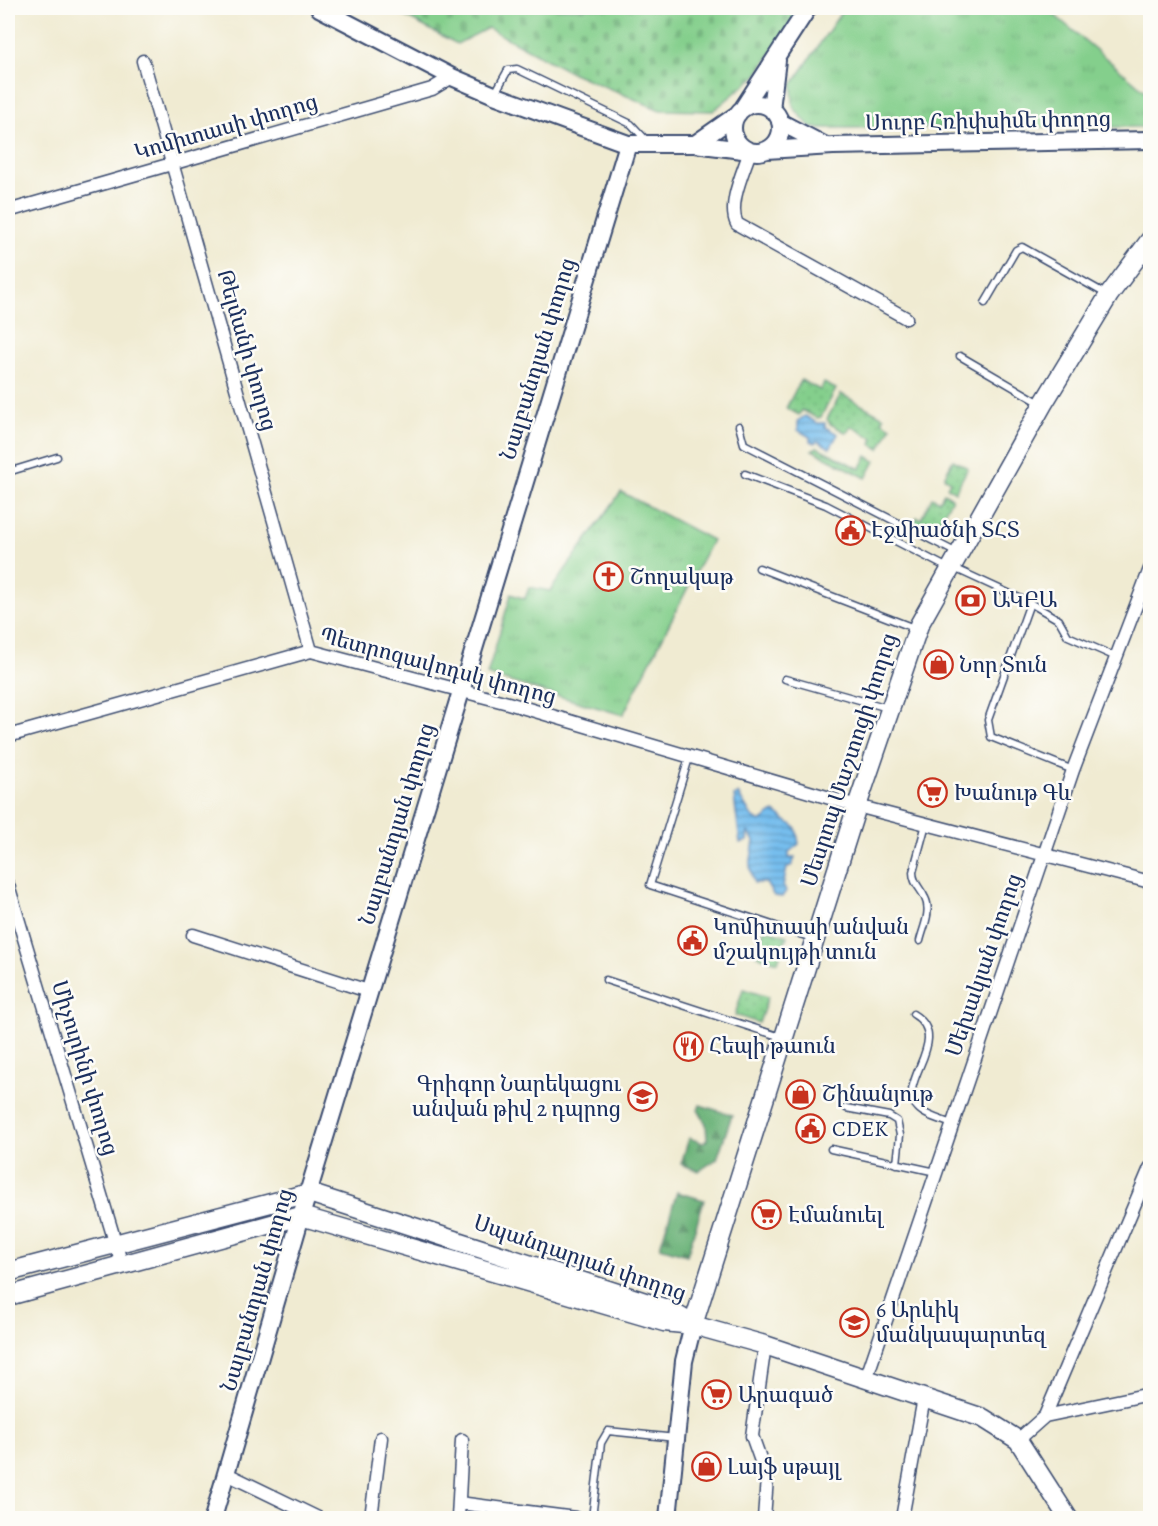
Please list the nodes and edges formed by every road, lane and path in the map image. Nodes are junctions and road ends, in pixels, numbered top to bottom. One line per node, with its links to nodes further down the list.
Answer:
1 (319, 8): 5 (street)
2 (808, 8): 3 (street)
3 (777, 53): 7 (street); 8 (street)
4 (143, 61): 15 (street, Թելմանի փողոց)
5 (452, 76): 6 (street); 15 (street, Կոմիտասի փողոց)
6 (494, 95): 10 (street); 11 (lane)
7 (740, 111): 8 (street); 12 (street); 14 (street)
8 (776, 116): 13 (street); 14 (street)
9 (1150, 140): 13 (street, Սուրբ Հռիփսիմե փողոց)
10 (627, 144): 11 (street, Սուրբ Հռիփսիմե փողոց); 35 (street, Նալբանդյան փողոց)
11 (649, 144): 12 (street, Սուրբ Հռիփսիմե փողոց)
12 (695, 144): 14 (street, Սուրբ Հռիփսիմե փողոց)
13 (826, 146): 14 (street, Սուրբ Հռիփսիմե փողոց)
14 (758, 151): 20 (street)
15 (173, 164): 16 (street, Կոմիտասի փողոց); 32 (street, Թելմանի փողոց)
16 (8, 211)
17 (1150, 240): 18 (main road, Մեսրոպ Մաշտոցի փողոց)
18 (1109, 295): 19 (lane); 22 (main road, Մեսրոպ Մաշտոցի փողոց)
19 (985, 303)
20 (906, 318)
21 (960, 356): 22 (lane)
22 (1043, 404): 27 (main road, Մեսրոպ Մաշտոցի փողոց)
23 (739, 426): 27 (lane)
24 (57, 457): 25 (lane)
25 (8, 472)
26 (745, 474): 27 (lane)
27 (952, 563): 30 (lane); 31 (main road, Մեսրոպ Մաշտոցի փողոց)
28 (759, 568): 31 (lane)
29 (1150, 569): 33 (street, Մեխակյան փողոց)
30 (1030, 603): 33 (lane); 39 (lane)
31 (918, 629): 36 (main road, Մեսրոպ Մաշտոցի փողոց)
32 (311, 651): 35 (street, Պետրոզավոդսկ փողոց); 37 (street, Պետրոզավոդսկ փողոց)
33 (1117, 657): 39 (street, Մեխակյան փողոց)
34 (785, 679): 36 (lane)
35 (460, 693): 38 (street, Պետրոզավոդսկ փողոց); 49 (street, Նալբանդյան փողոց)
36 (889, 708): 40 (main road, Մեսրոպ Մաշտոցի փողոց)
37 (8, 736)
38 (689, 758): 40 (street, Պետրոզավոդսկ փողոց); 46 (lane)
39 (1073, 770): 42 (street, Մեխակյան փողոց)
40 (857, 806): 41 (street, Պետրոզավոդսկ փողոց); 46 (main road, Մեսրոպ Մաշտոցի փողոց)
41 (926, 824): 42 (street, Պետրոզավոդսկ փողոց); 47 (lane)
42 (1044, 854): 43 (street, Պետրոզավոդսկ փողոց); 53 (street, Մեխակյան փողոց)
43 (1150, 882)
44 (8, 885): 60 (street, Միչուրինի փողոց)
45 (193, 935): 49 (street)
46 (815, 939): 51 (main road, Մեսրոպ Մաշտոցի փողոց)
47 (920, 940)
48 (606, 980): 51 (lane)
49 (371, 992): 58 (street, Նալբանդյան փողոց)
50 (913, 1014): 53 (lane)
51 (784, 1038): 64 (main road, Մեսրոպ Մաշտոցի փողոց)
52 (846, 1107): 55 (lane)
53 (952, 1124): 57 (street, Մեխակյան փողոց)
54 (831, 1149): 55 (lane)
55 (897, 1164): 57 (lane)
56 (1150, 1168): 69 (street)
57 (936, 1172): 66 (street, Մեխակյան փողոց)
58 (309, 1193): 59 (street, Նալբանդյան փողոց); 60 (main road); 64 (main road, Սպանդարյան փողոց)
59 (301, 1216): 61 (main road); 64 (main road, Սպանդարյան փողոց); 74 (street, Նալբանդյան փողոց)
60 (115, 1242): 61 (street, Միչուրինի փողոց); 62 (main road)
61 (122, 1264): 63 (main road)
62 (8, 1272)
63 (8, 1296)
64 (693, 1325): 65 (main road); 71 (street, Մեսրոպ Մաշտոցի փողոց)
65 (765, 1345): 66 (main road); 84 (street)
66 (866, 1379): 68 (main road)
67 (1150, 1394): 69 (street)
68 (924, 1398): 73 (main road); 85 (street)
69 (1045, 1416): 73 (street)
70 (381, 1438): 79 (street)
71 (676, 1438): 82 (lane); 83 (street, Մեսրոպ Մաշտոցի փողոց)
72 (462, 1440): 75 (street)
73 (1018, 1440): 86 (main road)
74 (227, 1474): 77 (street, Նալբանդյան փողոց); 78 (street)
75 (459, 1503): 76 (street); 80 (street)
76 (521, 1515): 81 (street)
77 (213, 1518)
78 (318, 1518)
79 (371, 1518)
80 (458, 1518)
81 (575, 1518)
82 (592, 1518)
83 (668, 1518)
84 (764, 1518)
85 (902, 1518)
86 (1068, 1518)

